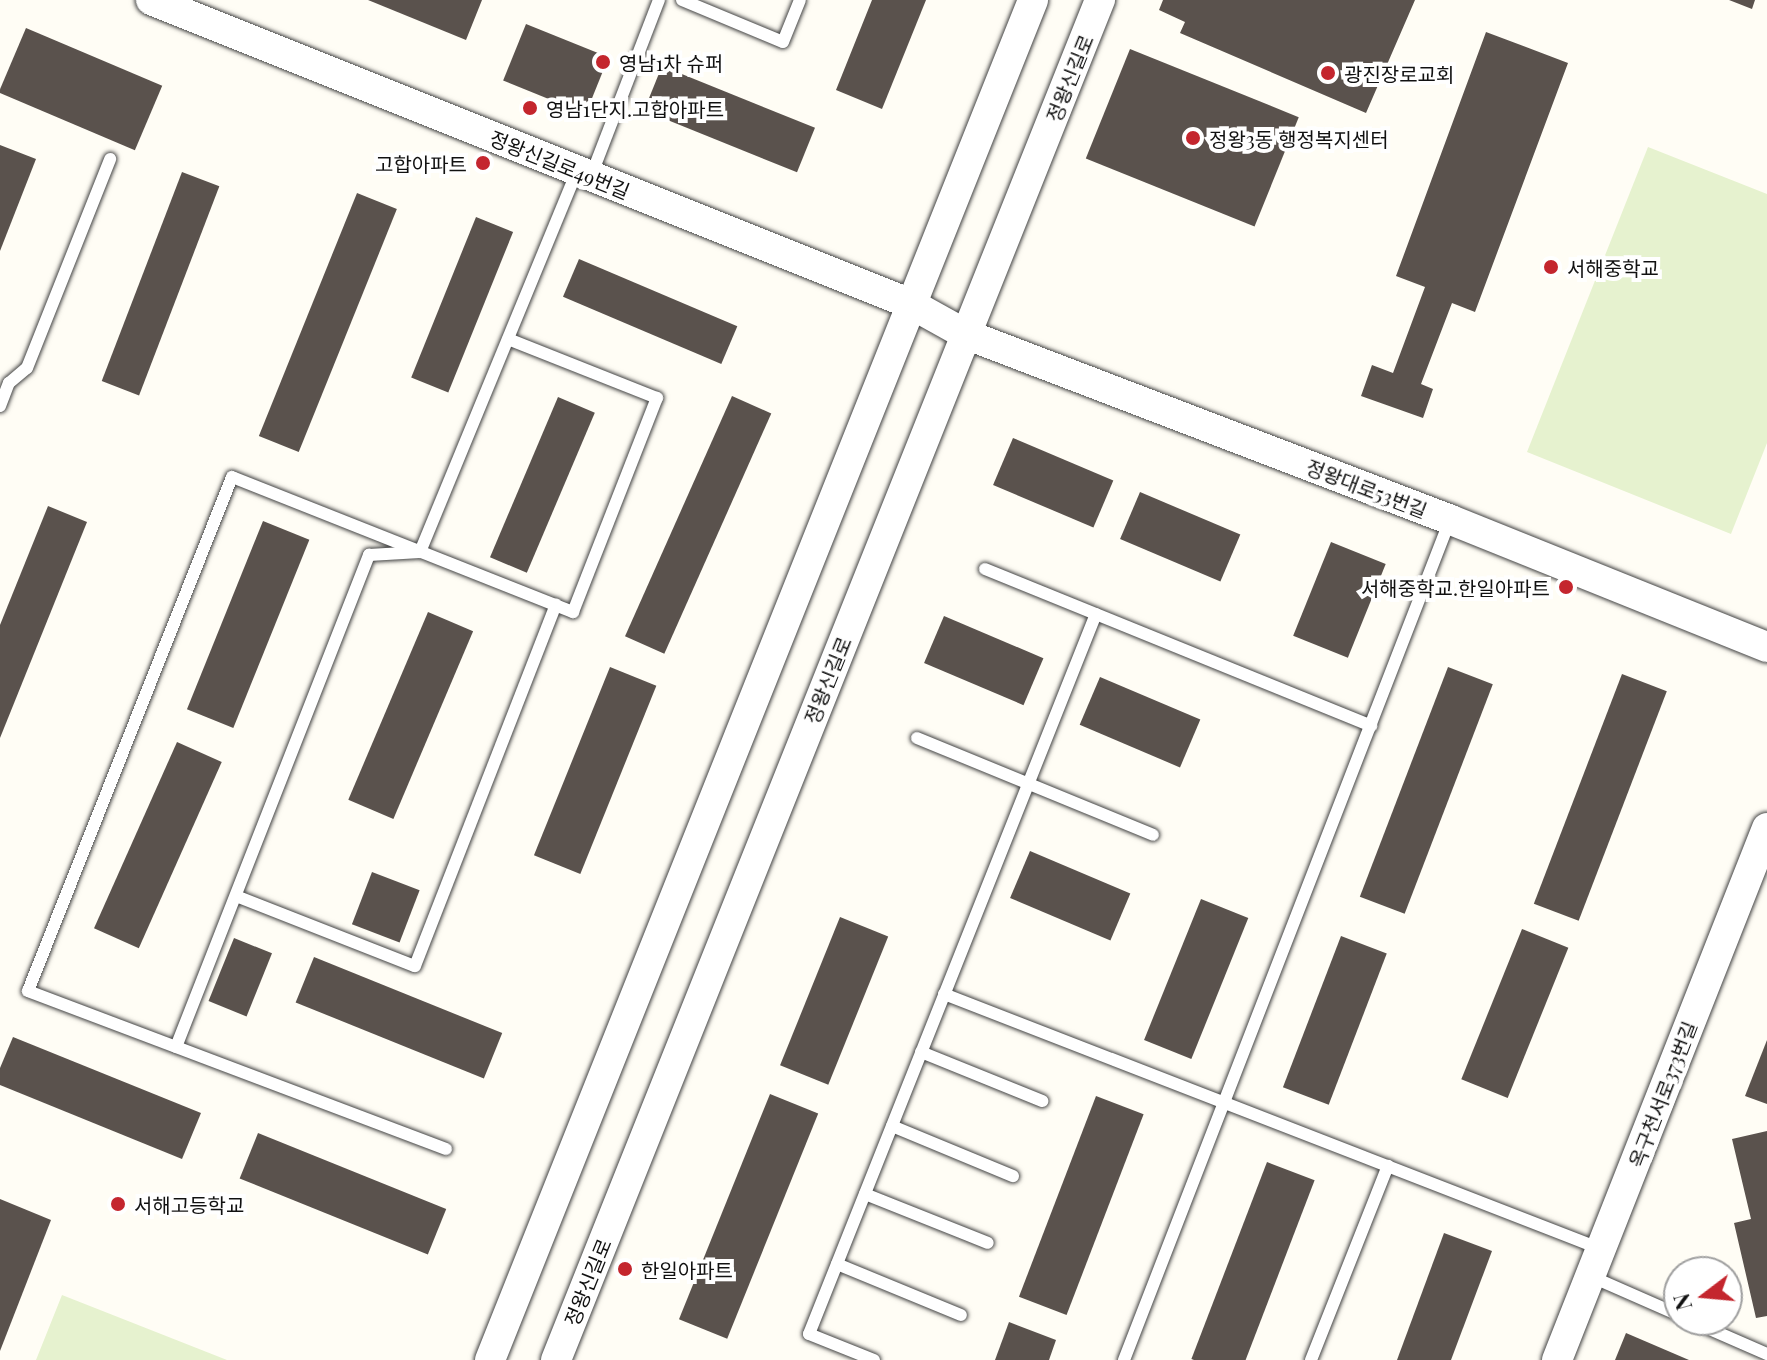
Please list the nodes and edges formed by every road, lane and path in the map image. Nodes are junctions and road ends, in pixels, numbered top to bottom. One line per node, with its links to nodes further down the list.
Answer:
1 (151, 0): 8 (street, 정왕신길로49번길)
2 (659, 0): 8 (lane)
3 (682, 0): 4 (lane)
4 (800, 0)
5 (1033, 0): 9 (street)
6 (1100, 0): 10 (street, 정왕신길로)
7 (110, 159): 12 (lane)
8 (584, 173): 9 (street, 정왕신길로49번길); 11 (lane)
9 (911, 304): 10 (street, 정왕신길로49번길); 42 (street)
10 (965, 334): 13 (street, 정왕대로53번길); 43 (street, 정왕신길로)
11 (508, 339): 14 (lane); 16 (lane)
12 (0, 406)
13 (1451, 520): 18 (street, 정왕대로53번길); 19 (lane)
14 (420, 552): 16 (lane); 24 (lane); 26 (lane)
15 (985, 569): 17 (lane)
16 (556, 605): 24 (lane)
17 (1096, 614): 19 (lane); 21 (lane)
18 (1767, 647)
19 (1371, 726): 29 (lane)
20 (917, 738): 21 (lane)
21 (1028, 784): 23 (lane); 25 (lane)
22 (1767, 828): 36 (street, 옥구천서로373번길)
23 (1153, 835)
24 (236, 896): 26 (lane)
25 (944, 994): 27 (lane); 29 (lane)
26 (176, 1047): 31 (lane)
27 (921, 1052): 28 (lane); 30 (lane)
28 (1042, 1101)
29 (1223, 1102): 32 (lane); 45 (lane)
30 (892, 1126): 33 (lane); 34 (lane)
31 (446, 1149)
32 (1388, 1166): 36 (lane); 46 (lane)
33 (1013, 1176)
34 (865, 1194): 35 (lane); 37 (lane)
35 (988, 1243)
36 (1596, 1262): 38 (lane); 47 (street, 옥구천서로373번길)
37 (837, 1264): 39 (lane); 44 (lane)
38 (1663, 1305)
39 (961, 1315)
40 (1722, 1336): 41 (lane)
41 (1764, 1356)
42 (490, 1360)
43 (556, 1360)
44 (874, 1360)
45 (1124, 1360)
46 (1311, 1360)
47 (1557, 1360)

